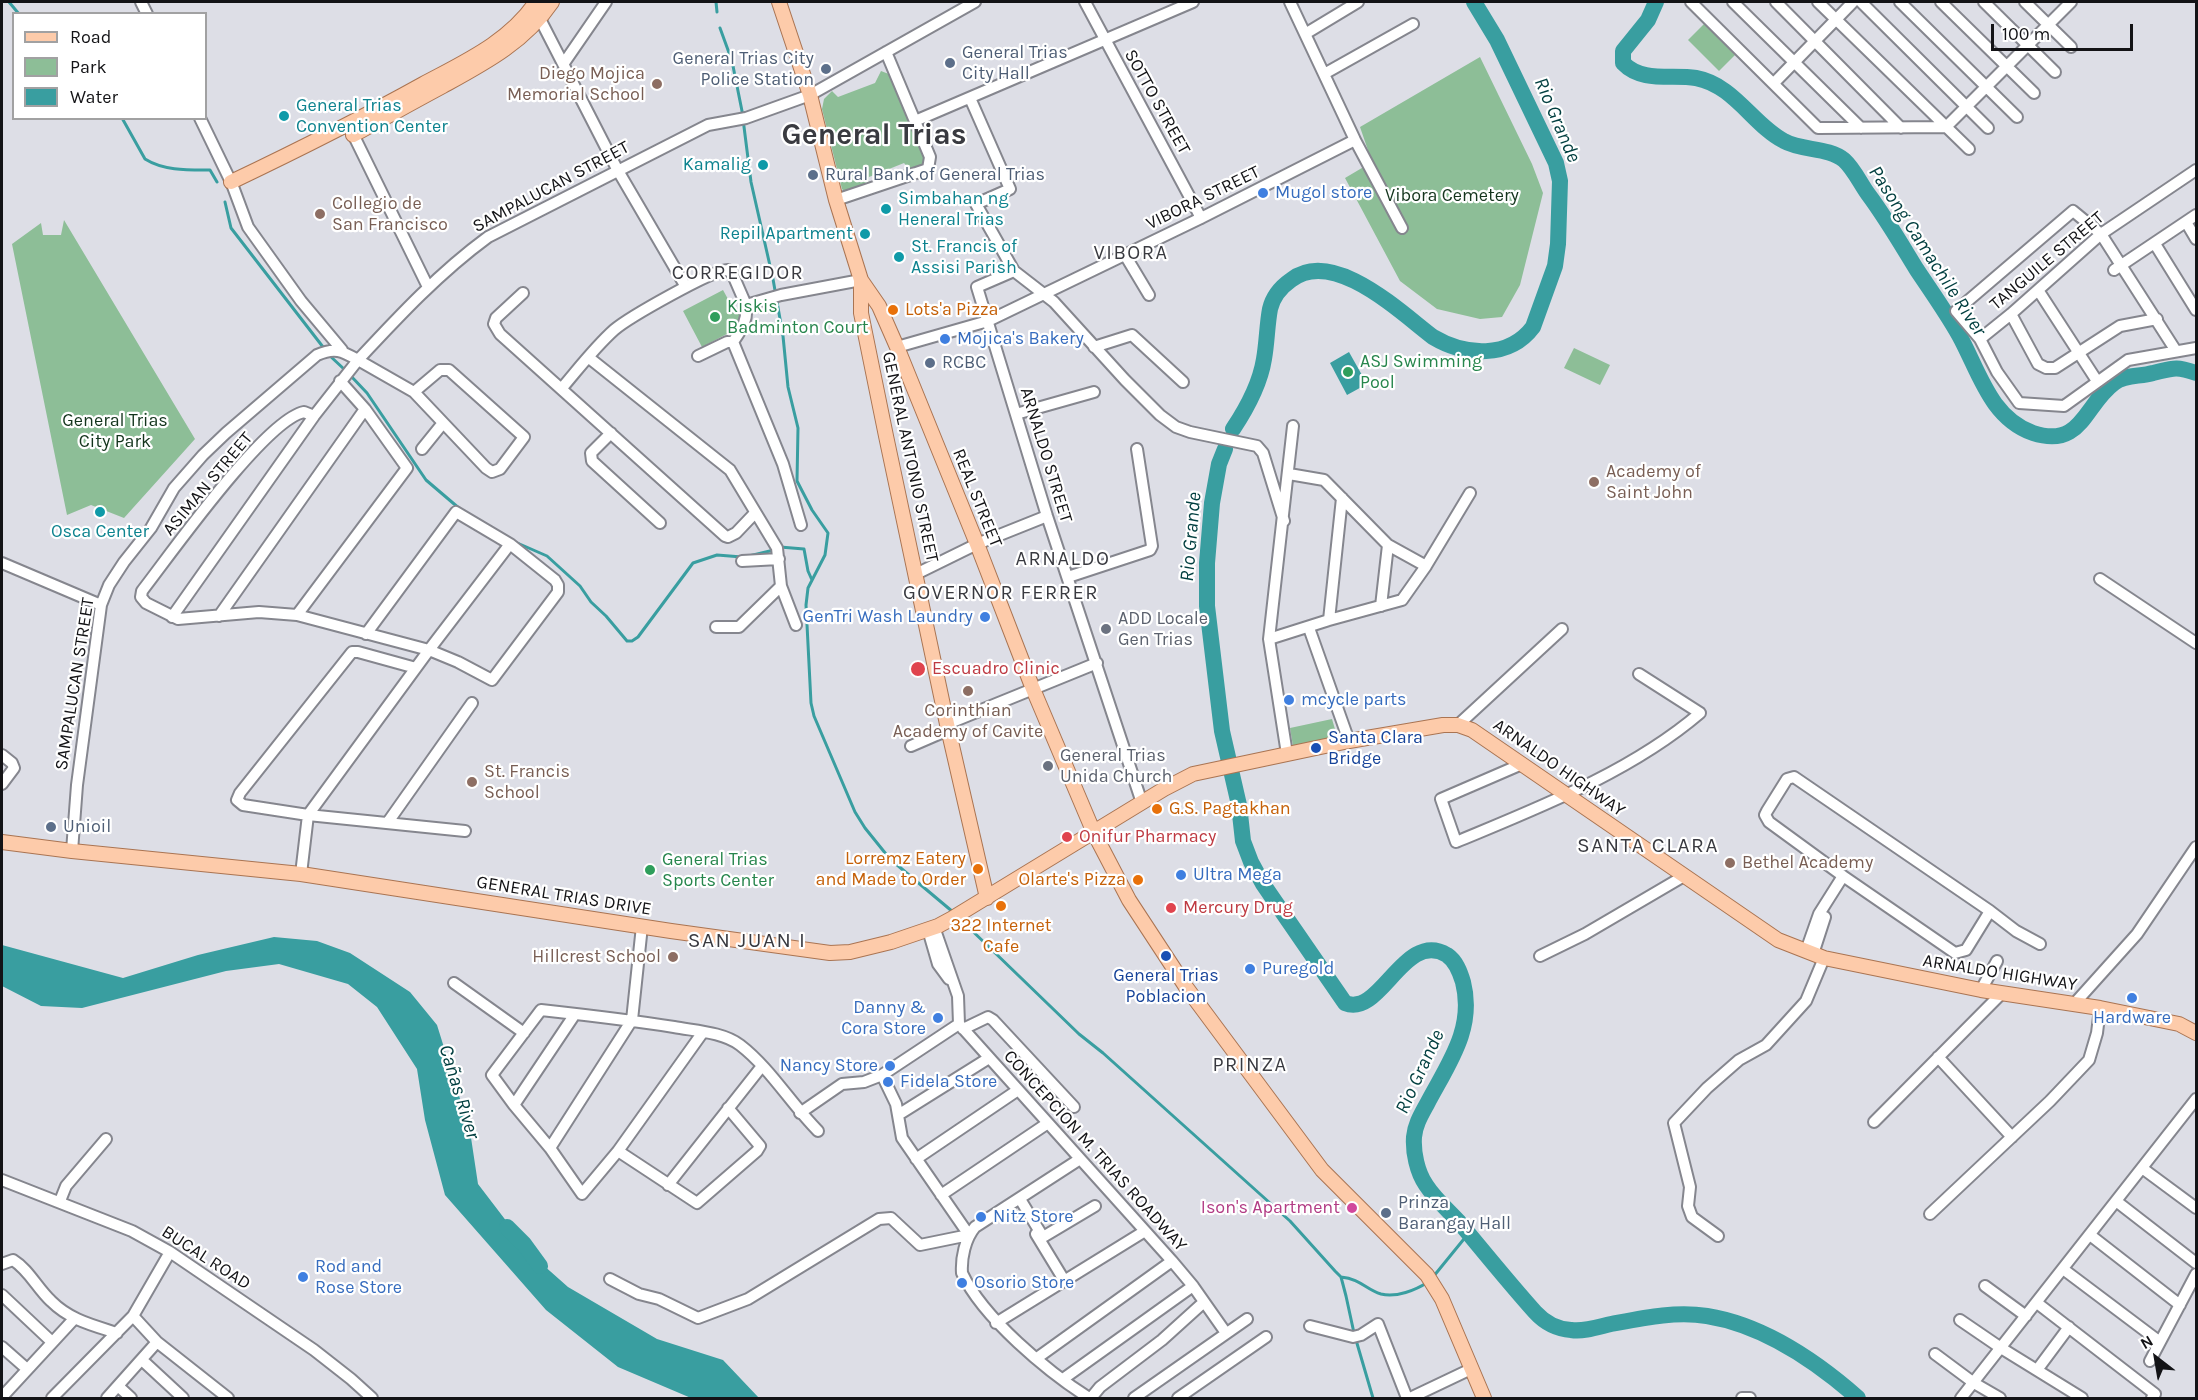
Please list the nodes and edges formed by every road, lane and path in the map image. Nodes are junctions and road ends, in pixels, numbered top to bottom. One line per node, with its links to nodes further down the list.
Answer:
1 (536, 2): 49 (main road)
2 (552, 2): 21 (main road)
3 (606, 2): 32 (street)
4 (779, 2): 39 (main road, GENERAL ANTONIO STREET)
5 (975, 2): 30 (street, SAMPALUCAN STREET)
6 (1085, 2): 26 (street, SOTTO STREET)
7 (1193, 2): 26 (street)
8 (1290, 2): 25 (street)
9 (1358, 2): 25 (street)
10 (1690, 2): 36 (street)
11 (1733, 2): 31 (street)
12 (1776, 2): 27 (street)
13 (1818, 2): 22 (street)
14 (1853, 2): 22 (street)
15 (1861, 2): 41 (street)
16 (1900, 2): 37 (street)
17 (1941, 2): 33 (street)
18 (1984, 2): 28 (street)
19 (2025, 2): 24 (street)
20 (2071, 2): 24 (street)
21 (540, 19): 32 (street); 49 (main road)
22 (1836, 19): 27 (street); 45 (street)
23 (1413, 24): 35 (street)
24 (2049, 24): 28 (street); 29 (street)
25 (1305, 34): 35 (street)
26 (1105, 41): 40 (street); 57 (street, SOTTO STREET)
27 (1815, 41): 31 (street); 47 (street)
28 (2027, 46): 33 (street); 34 (street)
29 (2071, 46)
30 (886, 52): 39 (street, SAMPALUCAN STREET); 44 (street)
31 (1795, 62): 36 (street); 46 (street)
32 (564, 63): 52 (street)
33 (2007, 66): 37 (street); 38 (street)
34 (2055, 72)
35 (1324, 74): 50 (street)
36 (1774, 83): 46 (street)
37 (1986, 87): 41 (street); 42 (street)
38 (2034, 93)
39 (810, 95): 52 (street, SAMPALUCAN STREET); 55 (main road, GENERAL ANTONIO STREET)
40 (970, 98): 44 (street); 65 (street)
41 (1967, 107): 45 (street); 48 (street)
42 (2016, 117)
43 (201, 120): 54 (street)
44 (915, 122): 55 (street)
45 (1946, 127): 47 (street); 51 (street)
46 (1862, 128): 47 (street)
47 (1901, 128)
48 (1988, 128)
49 (351, 130): 54 (main road); 67 (street)
50 (1355, 140): 57 (street, VIBORA STREET); 59 (street)
51 (1969, 149)
52 (617, 169): 67 (street, SAMPALUCAN STREET); 68 (street)
53 (2196, 170): 60 (street, TANGUILE STREET)
54 (231, 182): 83 (street)
55 (836, 200): 66 (main road, GENERAL ANTONIO STREET)
56 (2196, 215): 58 (street)
57 (1201, 218): 63 (street, VIBORA STREET)
58 (2186, 222): 61 (street); 62 (street)
59 (1402, 228)
60 (2101, 234): 64 (street); 69 (street, TANGUILE STREET); 78 (street)
61 (2196, 239)
62 (2155, 244): 64 (street); 74 (street)
63 (1125, 255): 71 (street, VIBORA STREET); 72 (street)
64 (2118, 268): 76 (street)
65 (1014, 271): 71 (street); 77 (street, ARNALDO STREET)
66 (861, 280): 73 (street); 80 (main road, REAL STREET); 118 (main road, GENERAL ANTONIO STREET)
67 (428, 286): 88 (street, SAMPALUCAN STREET)
68 (686, 287): 73 (street); 87 (street)
69 (2038, 290): 75 (street, TANGUILE STREET); 85 (street)
70 (523, 293): 92 (street)
71 (1044, 294): 77 (street, VIBORA STREET); 81 (street)
72 (1149, 295)
73 (746, 305): 79 (street)
74 (2196, 310)
75 (2011, 314): 78 (street, TANGUILE STREET); 85 (street)
76 (2157, 319): 84 (street); 85 (street)
77 (988, 321): 80 (street, VIBORA STREET); 96 (street, ARNALDO STREET)
78 (1980, 339): 90 (street)
79 (732, 342): 86 (street); 110 (street)
80 (897, 347): 112 (main road, REAL STREET)
81 (1094, 347): 91 (street); 108 (street)
82 (2196, 348): 84 (street)
83 (342, 350): 88 (street); 122 (street, SAMPALUCAN STREET)
84 (2176, 351): 90 (street)
85 (2077, 353): 90 (street)
86 (698, 356)
87 (588, 357): 92 (street); 106 (street)
88 (358, 360): 89 (street, SAMPALUCAN STREET); 93 (street)
89 (340, 381): 95 (street); 97 (street, SAMPALUCAN STREET)
90 (2097, 381)
91 (1183, 382)
92 (562, 388): 100 (street)
93 (414, 392): 98 (street); 98 (street)
94 (1094, 392): 96 (street)
95 (365, 409): 124 (street); 125 (street)
96 (1016, 414): 107 (street, ARNALDO STREET)
97 (314, 416): 126 (street, SAMPALUCAN STREET); 126 (street, ASIMAN STREET)
98 (443, 423): 101 (street)
99 (1293, 426): 103 (street)
100 (611, 433): 106 (street); 109 (street)
101 (422, 449)
102 (1137, 449): 119 (street)
103 (1289, 474): 105 (street); 108 (street)
104 (1470, 493): 117 (street)
105 (1342, 498): 113 (street); 127 (street)
106 (755, 513): 114 (street)
107 (1047, 516): 112 (street); 119 (street, ARNALDO STREET)
108 (1284, 521): 133 (street)
109 (660, 524)
110 (801, 525)
111 (510, 544): 132 (street); 135 (street); 135 (street)
112 (977, 544): 118 (street); 139 (main road, REAL STREET)
113 (1388, 545): 117 (street); 123 (street)
114 (779, 559): 115 (street); 121 (street)
115 (742, 561)
116 (2, 563): 122 (street)
117 (1426, 566): 123 (street)
118 (916, 574): 142 (main road, GENERAL ANTONIO STREET)
119 (1068, 577): 136 (street, ARNALDO STREET)
120 (2100, 579): 134 (street)
121 (781, 586): 128 (street); 129 (street)
122 (101, 606): 157 (street, SAMPALUCAN STREET)
123 (1381, 606): 127 (street)
124 (297, 615): 125 (street); 132 (street)
125 (219, 616): 126 (street)
126 (172, 617)
127 (1329, 620): 130 (street)
128 (796, 625)
129 (716, 627)
130 (1309, 628): 133 (street); 143 (street)
131 (1562, 629): 141 (street)
132 (366, 634): 135 (street)
133 (1269, 639): 145 (street)
134 (2196, 643)
135 (429, 650): 137 (street)
136 (1097, 663): 139 (street); 150 (street, ARNALDO STREET)
137 (416, 668): 151 (street); 151 (street)
138 (1639, 674): 149 (street)
139 (1033, 689): 142 (street); 154 (main road, REAL STREET)
140 (472, 703): 152 (street)
141 (1458, 725): 143 (main road); 147 (main road, ARNALDO HIGHWAY)
142 (948, 727): 144 (street); 161 (main road, GENERAL ANTONIO STREET)
143 (1349, 741): 145 (main road)
144 (911, 746)
145 (1287, 754): 150 (main road)
146 (2, 755): 148 (street)
147 (1522, 764): 149 (main road, ARNALDO HIGHWAY); 149 (street)
148 (2, 784)
149 (1566, 796): 159 (main road, ARNALDO HIGHWAY)
150 (1142, 803): 154 (main road)
151 (308, 815): 152 (street); 158 (street)
152 (388, 822): 153 (street)
153 (465, 831)
154 (1094, 833): 161 (main road, GENERAL TRIAS DRIVE); 249 (main road, REAL STREET)
155 (2, 842): 157 (main road, GENERAL TRIAS DRIVE)
156 (2196, 847): 172 (street)
157 (72, 851): 158 (main road, GENERAL TRIAS DRIVE)
158 (301, 874): 163 (main road, GENERAL TRIAS DRIVE)
159 (1684, 876): 166 (main road, ARNALDO HIGHWAY); 167 (street)
160 (1845, 878): 162 (street); 162 (street); 166 (street)
161 (987, 898): 164 (main road, GENERAL TRIAS DRIVE)
162 (1990, 912): 165 (street)
163 (642, 926): 164 (main road, GENERAL TRIAS DRIVE); 175 (street)
164 (931, 928): 176 (street)
165 (2040, 944)
166 (1814, 954): 170 (main road, ARNALDO HIGHWAY); 213 (street)
167 (1540, 956)
168 (1998, 961): 170 (street)
169 (454, 982): 178 (street)
170 (1981, 990): 171 (main road, ARNALDO HIGHWAY)
171 (2002, 993): 172 (main road, ARNALDO HIGHWAY); 180 (street)
172 (2075, 1003): 173 (main road, ARNALDO HIGHWAY)
173 (2100, 1008): 179 (main road, ARNALDO HIGHWAY); 194 (street)
174 (575, 1014): 175 (street); 178 (street); 186 (street)
175 (632, 1020): 177 (street); 196 (street)
176 (961, 1027): 181 (street, CONCEPCION M. TRIAS ROADWAY); 183 (street); 187 (street)
177 (703, 1032): 182 (street); 197 (street)
178 (524, 1033): 186 (street)
179 (2196, 1033)
180 (1938, 1057): 191 (street); 194 (street)
181 (989, 1058): 184 (street, CONCEPCION M. TRIAS ROADWAY); 190 (street)
182 (762, 1066): 188 (street); 189 (street)
183 (882, 1075): 189 (street); 190 (street)
184 (1018, 1090): 192 (street, CONCEPCION M. TRIAS ROADWAY); 198 (street)
185 (2196, 1100): 200 (street)
186 (514, 1105): 196 (street)
187 (1074, 1107)
188 (729, 1108): 202 (street); 202 (street)
189 (800, 1113): 193 (street)
190 (898, 1115): 198 (street)
191 (1874, 1122)
192 (1048, 1123): 199 (street, CONCEPCION M. TRIAS ROADWAY); 203 (street)
193 (818, 1131)
194 (2012, 1137): 209 (street)
195 (106, 1139): 206 (street)
196 (550, 1148): 197 (street)
197 (618, 1151): 202 (street)
198 (916, 1159): 203 (street)
199 (1080, 1159): 204 (street); 210 (street, CONCEPCION M. TRIAS ROADWAY)
200 (2142, 1168): 205 (street); 208 (street)
201 (2, 1180): 206 (street, BUCAL ROAD)
202 (668, 1185)
203 (940, 1195): 211 (street)
204 (1018, 1200): 207 (street); 211 (street); 221 (street)
205 (2116, 1201): 212 (street); 216 (street)
206 (60, 1202): 214 (street, BUCAL ROAD)
207 (1095, 1206)
208 (2196, 1208)
209 (1930, 1214)
210 (1145, 1231): 215 (street, CONCEPCION M. TRIAS ROADWAY); 221 (street)
211 (969, 1235): 220 (street); 233 (street)
212 (2090, 1235): 218 (street); 227 (street)
213 (1718, 1236)
214 (170, 1252): 228 (street); 260 (street, BUCAL ROAD)
215 (1172, 1261): 222 (street, CONCEPCION M. TRIAS ROADWAY); 245 (street)
216 (2196, 1263)
217 (2, 1264): 230 (street)
218 (2063, 1269): 226 (street); 241 (street)
219 (2196, 1274): 227 (street)
220 (610, 1279)
221 (1064, 1280): 233 (street)
222 (1193, 1286): 225 (street, CONCEPCION M. TRIAS ROADWAY); 251 (street)
223 (1985, 1286): 229 (street)
224 (2, 1295): 239 (street)
225 (1204, 1302): 237 (street, CONCEPCION M. TRIAS ROADWAY); 261 (street)
226 (2037, 1303): 229 (street); 235 (street)
227 (2180, 1305): 241 (street)
228 (133, 1316): 236 (street); 240 (street)
229 (2026, 1316): 243 (street)
230 (74, 1319): 236 (street); 239 (street)
231 (1247, 1319): 237 (street)
232 (1960, 1320): 243 (street)
233 (996, 1323): 245 (street)
234 (1310, 1326): 264 (street)
235 (2069, 1328): 250 (street); 271 (street)
236 (117, 1333): 255 (street)
237 (1226, 1333): 262 (street)
238 (1266, 1337): 263 (street)
239 (52, 1342): 248 (street)
240 (157, 1342): 246 (street); 259 (street)
241 (2160, 1342): 247 (street)
242 (2, 1347): 248 (street)
243 (2001, 1348): 250 (street); 252 (street)
244 (1935, 1354): 252 (street)
245 (1037, 1358): 251 (street)
246 (142, 1360): 253 (street); 258 (street)
247 (2150, 1361)
248 (27, 1369): 254 (street)
249 (1471, 1369): 264 (street); 265 (main road, REAL STREET)
250 (2037, 1370): 270 (street)
251 (1063, 1379): 261 (street)
252 (1974, 1383): 268 (street); 269 (street)
253 (118, 1386): 256 (street); 257 (street)
254 (2, 1395)
255 (52, 1398)
256 (107, 1398)
257 (131, 1398)
258 (183, 1398)
259 (228, 1398)
260 (372, 1398)
261 (1090, 1398)
262 (1134, 1398)
263 (1178, 1398)
264 (1409, 1398)
265 (1484, 1398)
266 (1742, 1398): 267 (street)
267 (1750, 1398)
268 (1961, 1398)
269 (2000, 1398)
270 (2082, 1398)
271 (2152, 1398)

